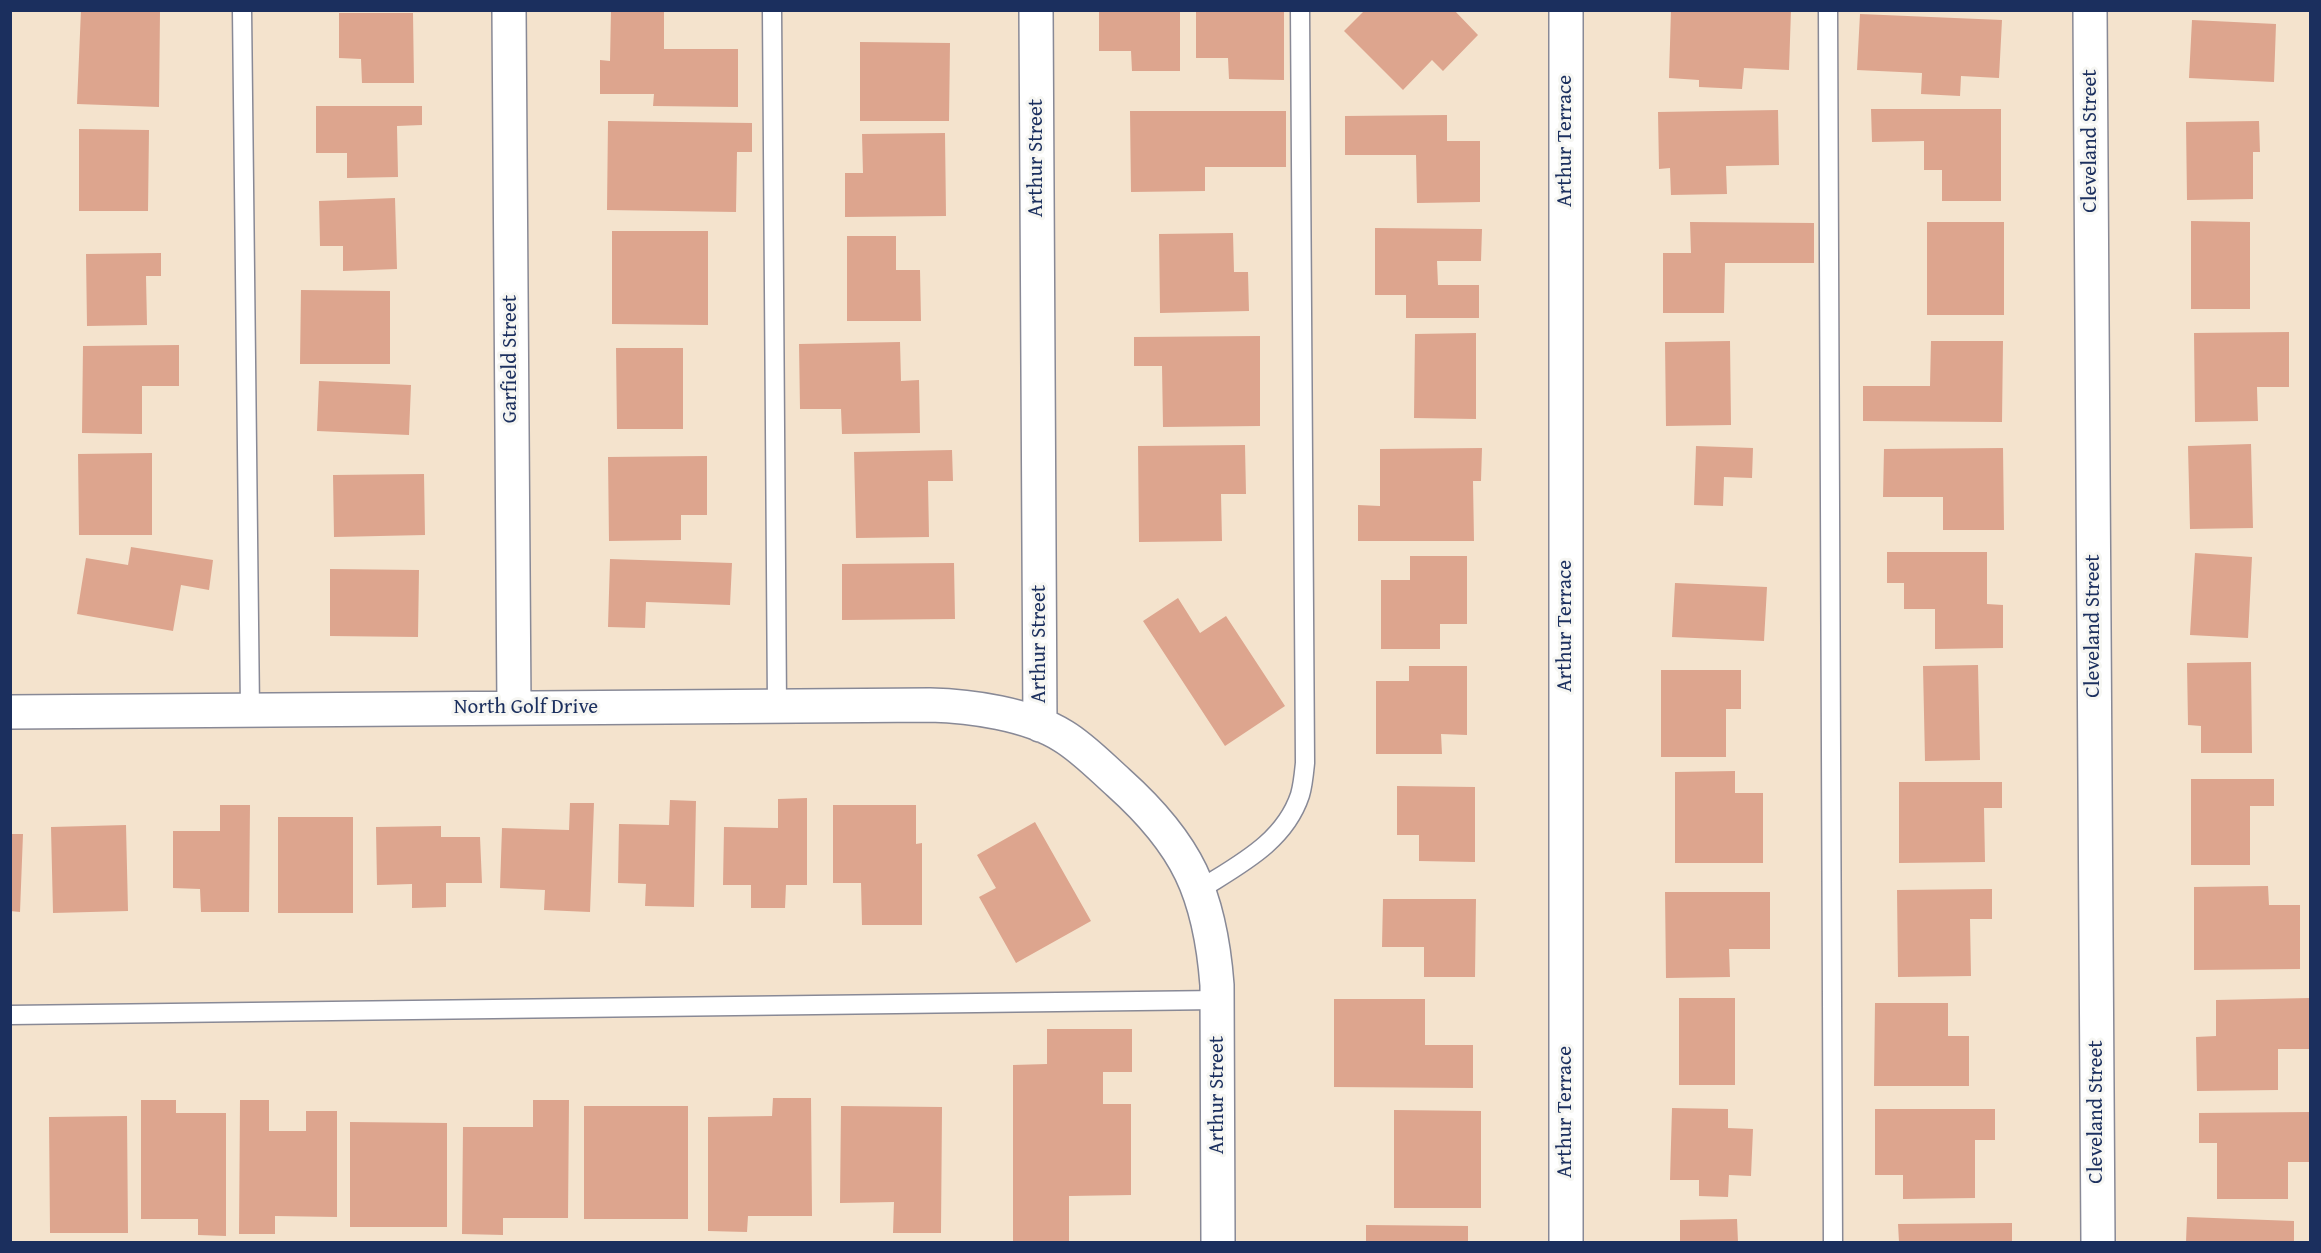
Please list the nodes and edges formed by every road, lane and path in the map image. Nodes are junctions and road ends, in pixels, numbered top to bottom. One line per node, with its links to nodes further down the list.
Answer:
1 (242, 10): 11 (lane)
2 (509, 10): 10 (street, Garfield Street)
3 (772, 10): 9 (lane)
4 (1036, 10): 13 (street, Arthur Street)
5 (1300, 10): 14 (lane)
6 (1566, 10): 18 (street, Arthur Terrace)
7 (1828, 10): 19 (lane)
8 (2090, 10): 20 (street, Cleveland Street)
9 (777, 707): 10 (street, North Golf Drive); 13 (street, North Golf Drive)
10 (514, 708): 11 (street, North Golf Drive)
11 (250, 710): 12 (street, North Golf Drive)
12 (10, 712)
13 (1040, 725): 14 (street, Arthur Street)
14 (1199, 890): 15 (street, Arthur Street)
15 (1218, 1000): 16 (lane); 17 (street, Arthur Street)
16 (10, 1015)
17 (1218, 1242)
18 (1566, 1242)
19 (1833, 1242)
20 (2098, 1242)

